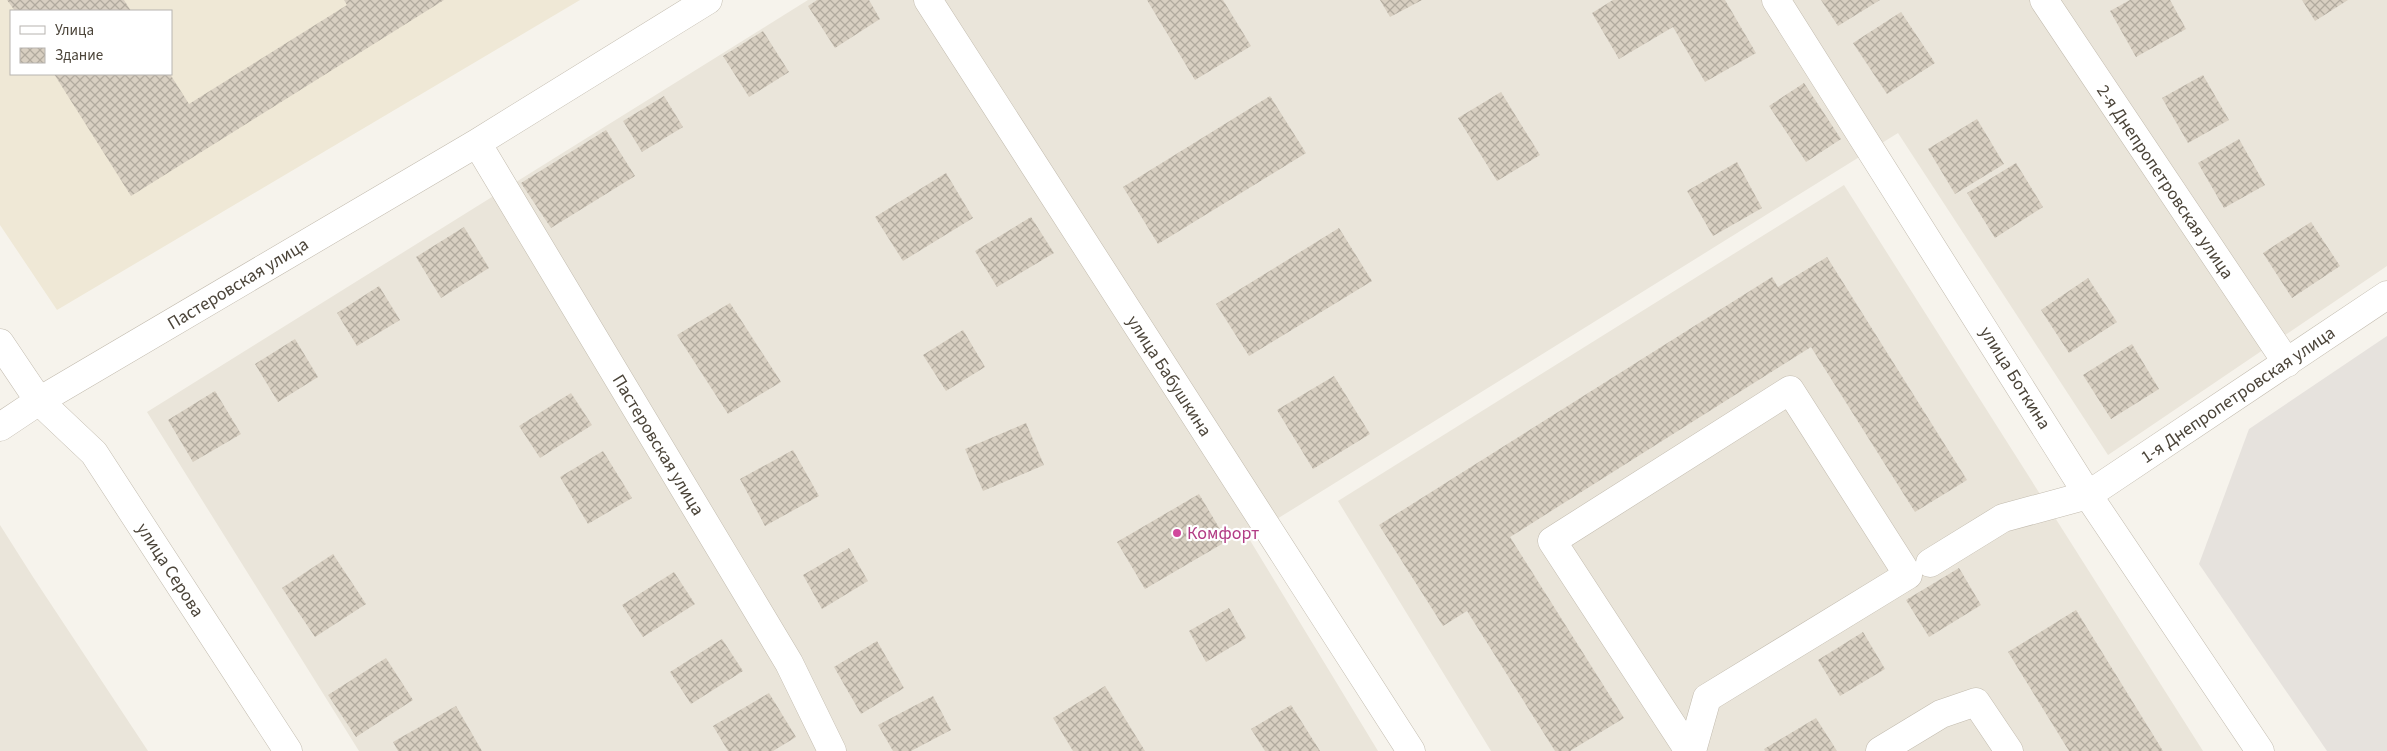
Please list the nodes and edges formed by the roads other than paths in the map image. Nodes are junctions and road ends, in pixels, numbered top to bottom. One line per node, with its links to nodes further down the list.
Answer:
1 (708, 0): 5 (street, Пастеровская улица)
2 (928, 0): 15 (street, улица Бабушкина)
3 (1776, 0): 11 (street, улица Боткина)
4 (2044, 0): 8 (street, 2-я Днепропетровская улица)
5 (477, 143): 9 (street, Пастеровская улица); 14 (street, Пастеровская улица)
6 (2387, 295): 8 (street, 1-я Днепропетровская улица)
7 (0, 343): 9 (street, улица Серова)
8 (2287, 363): 11 (street, 1-я Днепропетровская улица)
9 (39, 401): 10 (street, Пастеровская улица); 13 (street, улица Серова)
10 (0, 427)
11 (2088, 495): 12 (street, 1-я Днепропетровская улица); 19 (street, улица Боткина)
12 (1930, 563)
13 (288, 751)
14 (832, 751)
15 (1410, 751)
16 (1690, 751): 16 (street)
17 (1880, 751): 18 (street)
18 (2009, 751)
19 (2260, 751)

